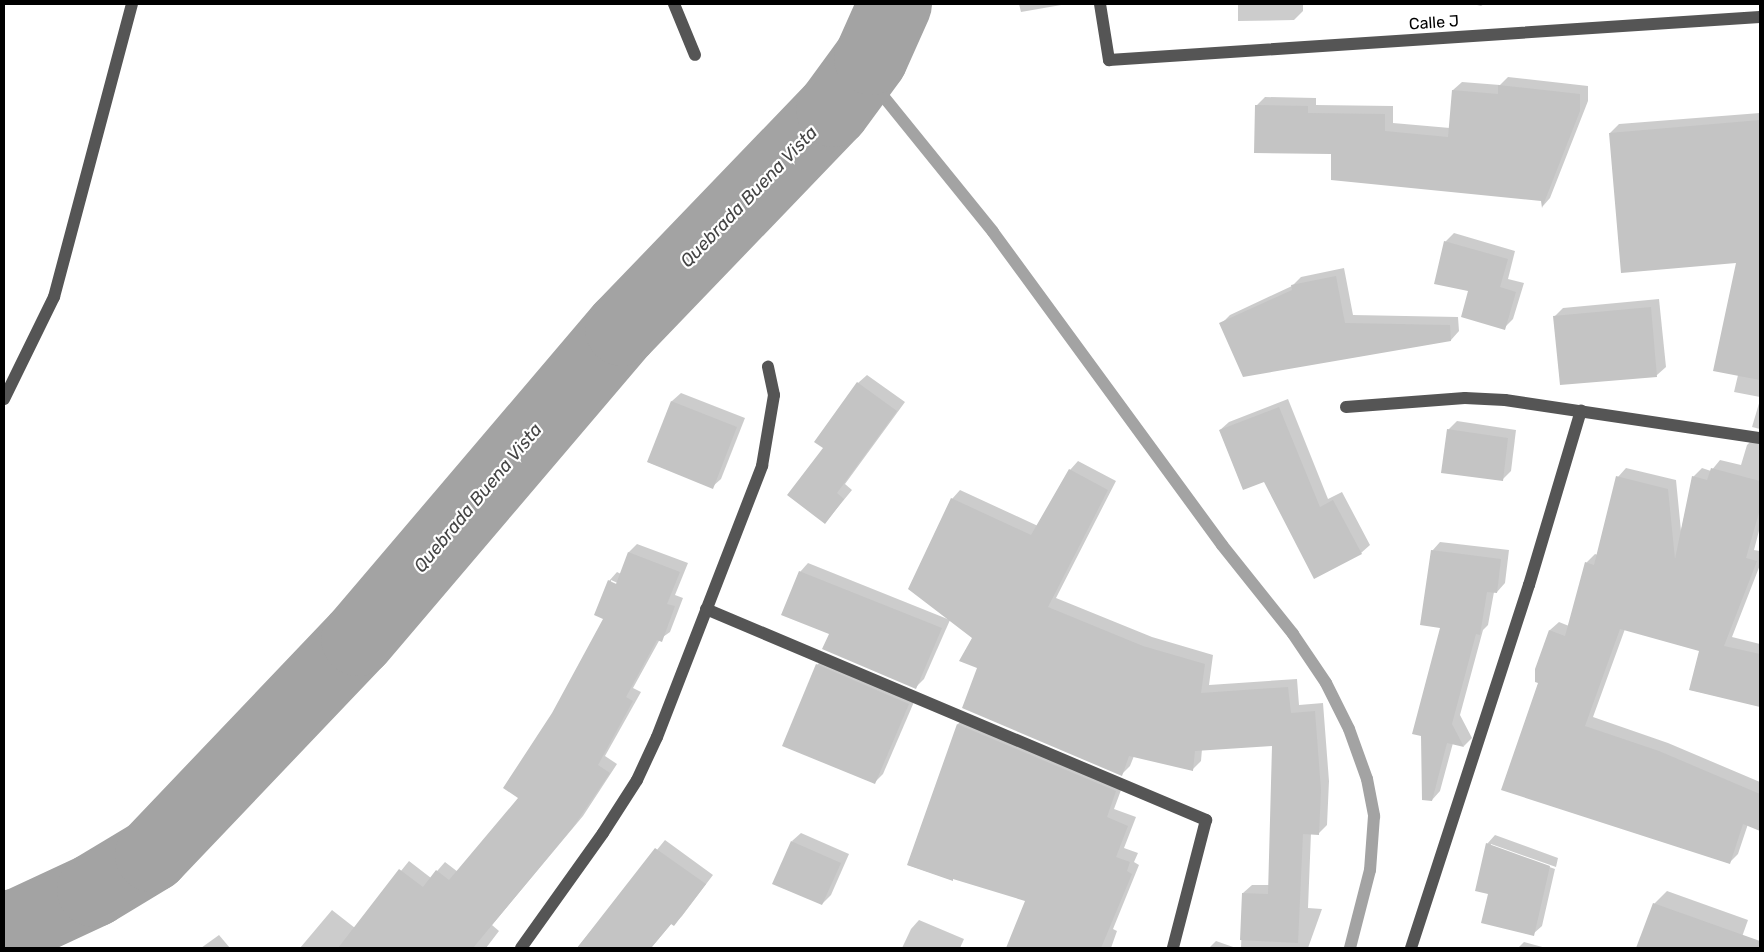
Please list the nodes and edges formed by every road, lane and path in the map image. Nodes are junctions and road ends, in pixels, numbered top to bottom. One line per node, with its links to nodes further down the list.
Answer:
1 (132, 4): 7 (street)
2 (674, 4): 5 (street)
3 (1100, 4): 4 (street, Calle J)
4 (1760, 17)
5 (695, 55)
6 (768, 367): 11 (street)
7 (4, 399)
8 (1346, 407): 9 (street)
9 (1580, 411): 10 (street); 14 (street)
10 (1760, 438)
11 (706, 609): 12 (street); 13 (street)
12 (521, 948)
13 (1173, 948)
14 (1411, 948)

